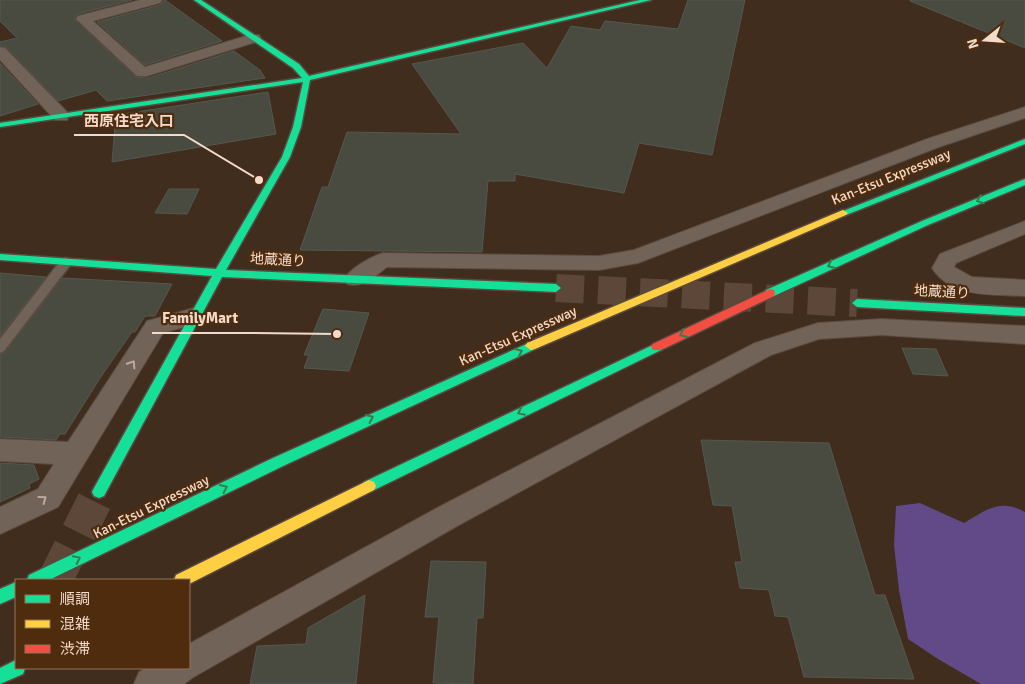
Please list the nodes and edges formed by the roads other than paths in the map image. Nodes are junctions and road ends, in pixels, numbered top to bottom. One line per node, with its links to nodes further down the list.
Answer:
1 (155, 0): 4 (street)
2 (197, 0): 4 (main road)
3 (648, 0): 6 (main road)
4 (254, 38): 6 (main road)
5 (0, 51): 8 (street)
6 (307, 79): 8 (main road); 15 (main road)
7 (1025, 112): 16 (street)
8 (61, 116): 9 (main road)
9 (0, 124)
10 (1025, 141): 28 (main road, Kan-Etsu Expressway, one-way to 10)
11 (1025, 182): 29 (main road, one-way to 29)
12 (1025, 227): 18 (street)
13 (0, 257): 14 (main road, 地蔵通り)
14 (66, 262): 15 (main road, 地蔵通り); 23 (lane)
15 (219, 272): 16 (main road, 地蔵通り); 21 (main road)
16 (355, 279): 17 (main road, 地蔵通り)
17 (556, 288)
18 (1025, 288)
19 (857, 303): 20 (main road, 地蔵通り)
20 (1025, 312)
21 (194, 316): 25 (street, one-way to 21); 26 (main road)
22 (1025, 335): 32 (street)
23 (0, 348)
24 (0, 450): 25 (street)
25 (75, 454): 27 (street, one-way to 25)
26 (99, 492)
27 (0, 521)
28 (36, 579)
29 (183, 579)
30 (15, 590): 31 (main road)
31 (0, 597)
32 (190, 661)
33 (15, 669): 35 (main road)
34 (177, 669): 36 (street)
35 (0, 677)
36 (151, 684)

